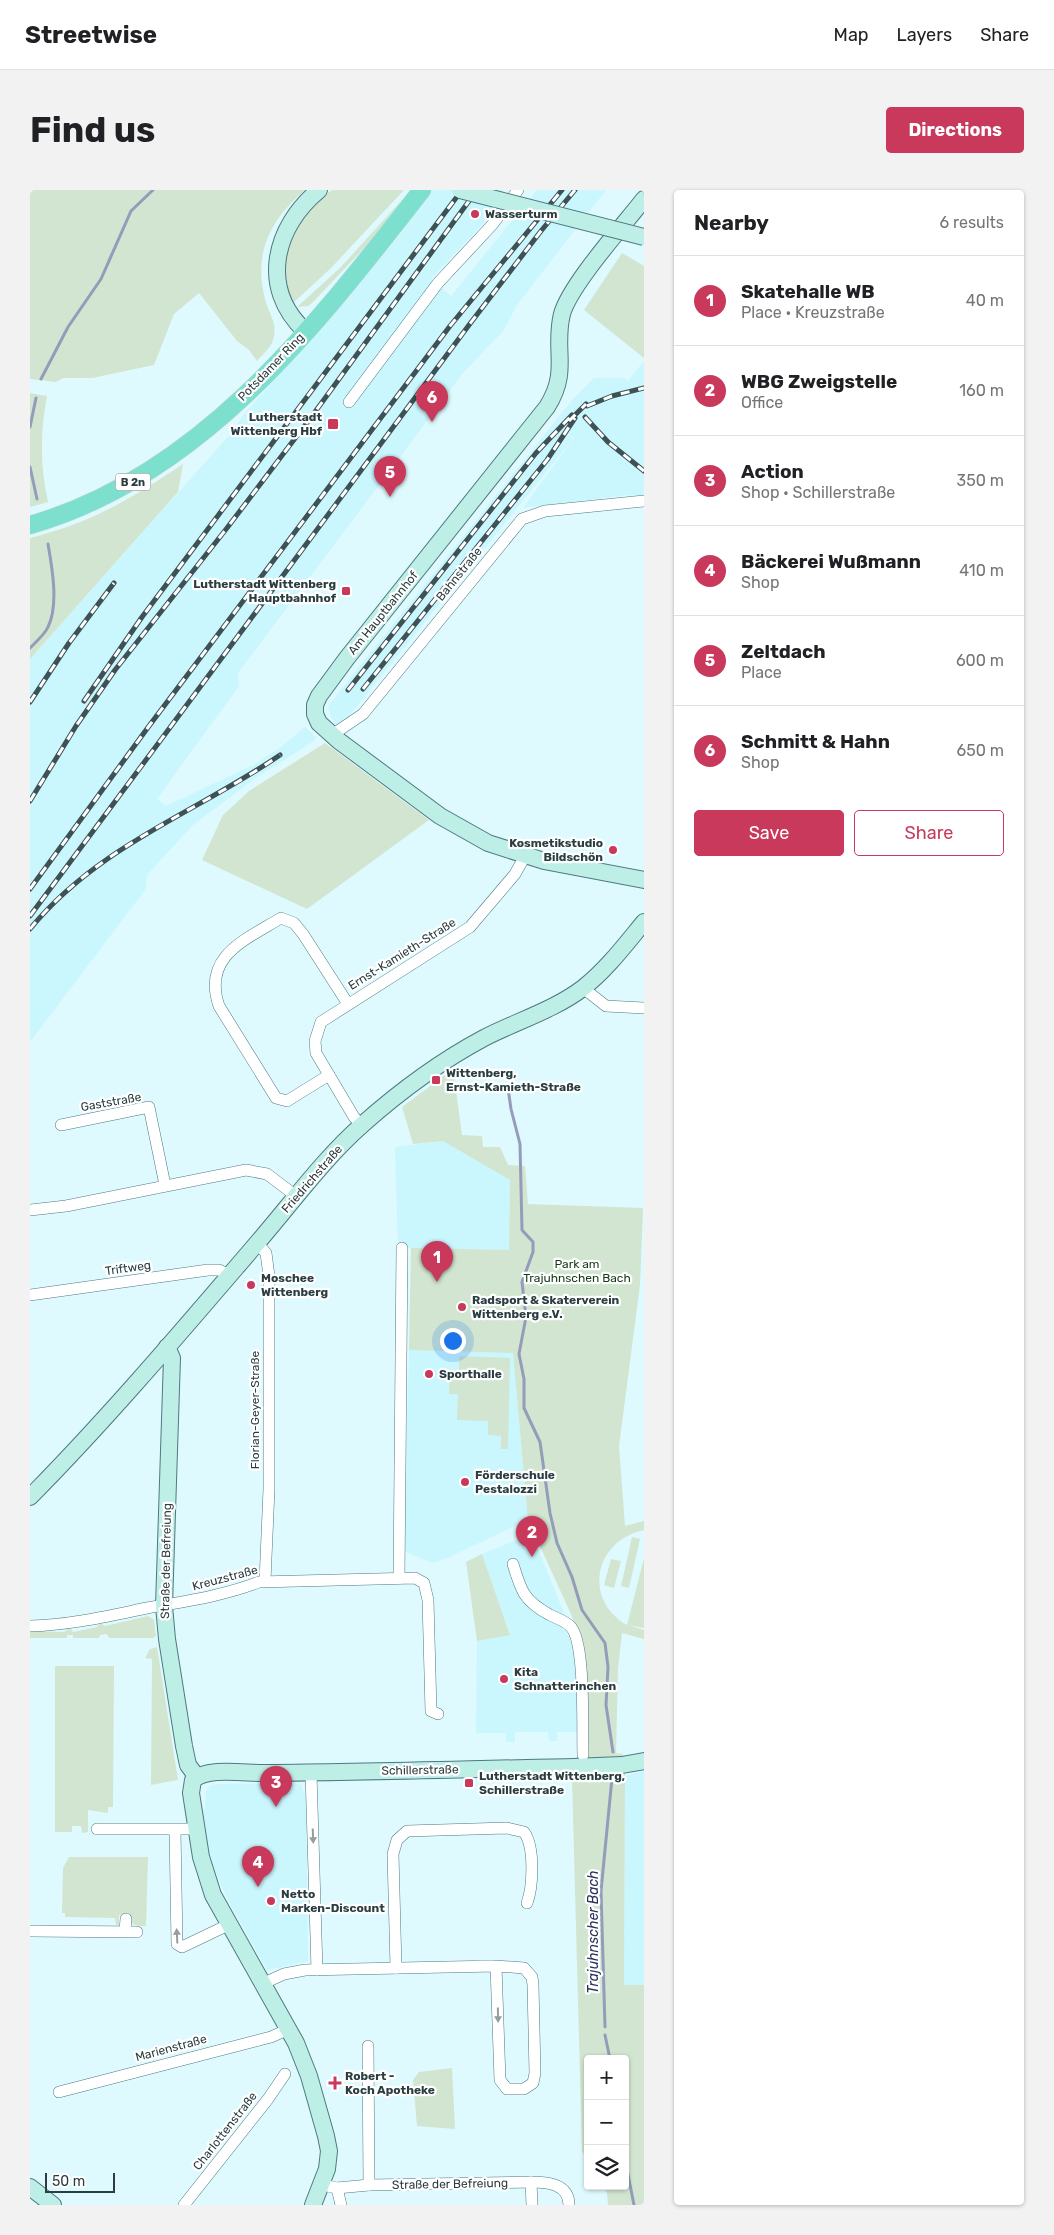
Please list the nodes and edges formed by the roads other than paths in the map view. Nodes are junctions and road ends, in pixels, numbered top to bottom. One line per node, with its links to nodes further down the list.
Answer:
1 (320, 190): 7 (street)
2 (422, 190): 7 (main road, Potsdamer Ring / B 2n)
3 (460, 190): 6 (street, bridge)
4 (518, 190): 8 (street)
5 (644, 199): 11 (street, Am Hauptbahnhof)
6 (644, 237)
7 (305, 331): 10 (main road, Potsdamer Ring / B 2n)
8 (349, 402)
9 (644, 501): 11 (street, Bahnstraße)
10 (30, 525)
11 (332, 735): 12 (street, Am Hauptbahnhof)
12 (525, 856): 13 (street, Am Hauptbahnhof); 16 (street, Ernst-Kamieth-Straße)
13 (644, 880)
14 (644, 922): 15 (street, Friedrichstraße)
15 (583, 988): 17 (street); 20 (street, Friedrichstraße)
16 (348, 1004): 18 (street, Ernst-Kamieth-Straße); 18 (street, Ernst-Kamieth-Straße)
17 (644, 1008)
18 (329, 1075): 20 (street, Ernst-Kamieth-Straße)
19 (61, 1125): 21 (street, Gaststraße)
20 (361, 1125): 22 (street, Friedrichstraße)
21 (166, 1185): 22 (street); 23 (street)
22 (296, 1196): 24 (street, Friedrichstraße)
23 (30, 1210)
24 (257, 1243): 26 (street, Friedrichstraße); 32 (street, Florian-Geyer-Straße)
25 (402, 1248): 31 (street)
26 (230, 1275): 27 (street, Triftweg); 28 (street, Friedrichstraße)
27 (30, 1296)
28 (168, 1347): 29 (street, Friedrichstraße); 33 (street, Straße der Befreiung)
29 (30, 1497)
30 (513, 1564): 36 (street)
31 (399, 1578): 32 (street, Kreuzstraße); 35 (street, Kreuzstraße)
32 (265, 1581): 33 (street, Kreuzstraße)
33 (164, 1606): 34 (street, Kreuzstraße); 39 (street, Straße der Befreiung)
34 (30, 1626)
35 (438, 1714)
36 (583, 1756)
37 (644, 1761): 38 (street, Schillerstraße)
38 (311, 1773): 39 (street, Schillerstraße); 49 (street, one-way to 49)
39 (197, 1777): 41 (street)
40 (98, 1829): 42 (street)
41 (196, 1829): 42 (street); 45 (street)
42 (175, 1830): 45 (street, one-way to 42)
43 (527, 1903): 48 (street)
44 (126, 1919): 46 (street)
45 (228, 1925): 50 (street)
46 (30, 1931)
47 (496, 1966): 47 (street, one-way to 47); 48 (street)
48 (396, 1968): 49 (street)
49 (317, 1970): 50 (street)
50 (262, 1984): 51 (street)
51 (288, 2029): 54 (street, Marienstraße); 58 (street)
52 (368, 2046): 56 (street)
53 (285, 2074): 60 (street, Charlottenstraße)
54 (59, 2092)
55 (531, 2182): 56 (street, Straße der Befreiung); 63 (street); 64 (street, Straße der Befreiung)
56 (369, 2185): 58 (street, Straße der Befreiung)
57 (30, 2186): 59 (street)
58 (330, 2186): 61 (street); 62 (street)
59 (53, 2205)
60 (184, 2205)
61 (313, 2205)
62 (341, 2205)
63 (532, 2205)
64 (569, 2205)

